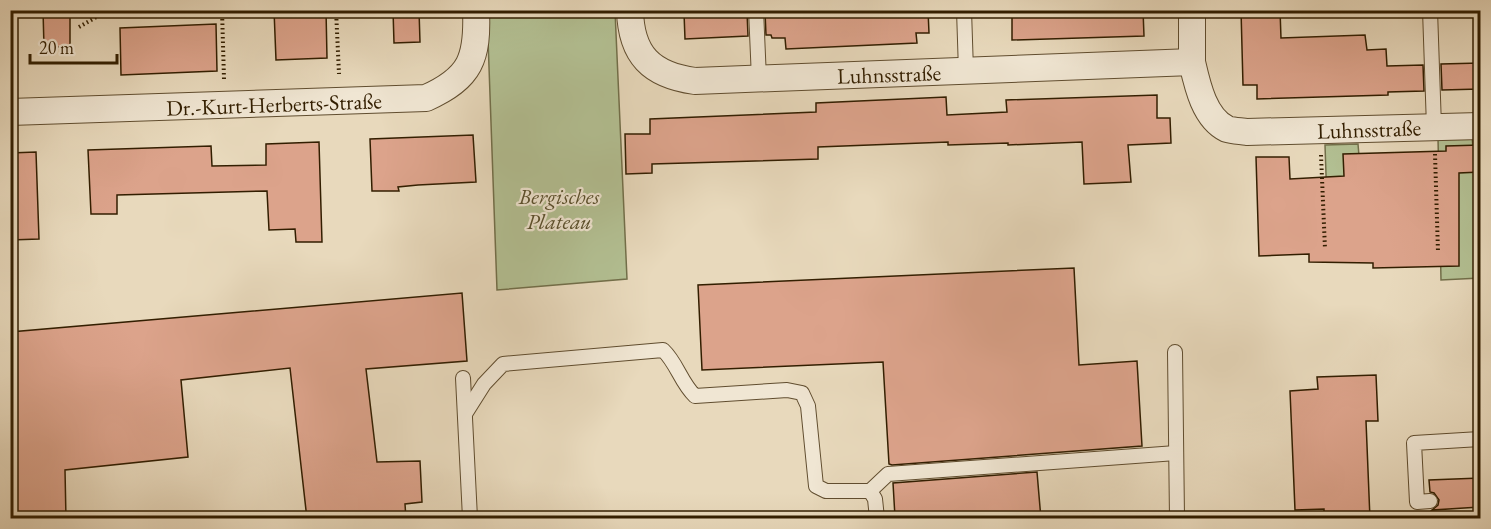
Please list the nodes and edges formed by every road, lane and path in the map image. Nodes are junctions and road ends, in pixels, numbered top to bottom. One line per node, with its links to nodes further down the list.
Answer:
1 (100, 10): 10 (path)
2 (222, 10): 15 (path)
3 (336, 10): 14 (path)
4 (476, 10): 14 (street, Dr.-Kurt-Herberts-Straße)
5 (630, 10): 13 (street, Luhnsstraße)
6 (756, 10): 13 (lane)
7 (964, 10): 12 (lane)
8 (1192, 10): 11 (street, Luhnsstraße)
9 (1430, 10): 18 (lane)
10 (79, 27)
11 (1192, 62): 12 (street, Luhnsstraße); 19 (street, Luhnsstraße)
12 (966, 71): 13 (street, Luhnsstraße)
13 (759, 79)
14 (340, 102): 15 (street, Dr.-Kurt-Herberts-Straße)
15 (225, 107): 16 (street, Dr.-Kurt-Herberts-Straße)
16 (10, 112)
17 (1480, 126): 18 (street, Luhnsstraße)
18 (1434, 127): 19 (street, Luhnsstraße); 21 (path)
19 (1320, 130): 20 (path)
20 (1325, 249)
21 (1438, 252)
22 (1175, 352): 26 (lane)
23 (463, 378): 24 (lane)
24 (465, 414): 27 (lane); 29 (lane)
25 (1480, 439): 28 (lane)
26 (1176, 453): 27 (lane); 31 (lane)
27 (870, 491): 30 (lane)
28 (1423, 501)
29 (470, 519)
30 (877, 519)
31 (1177, 519)

